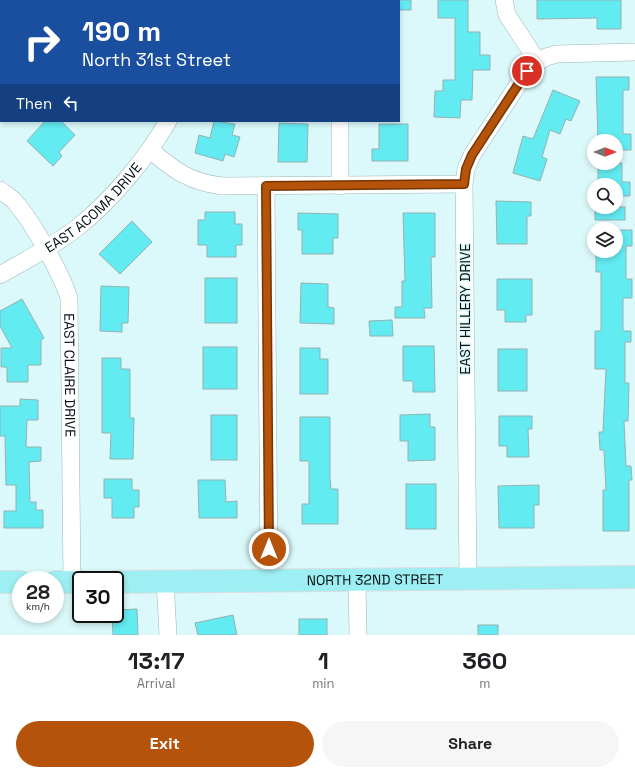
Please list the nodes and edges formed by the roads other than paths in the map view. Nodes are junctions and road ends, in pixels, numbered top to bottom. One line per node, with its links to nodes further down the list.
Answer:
1 (504, 0): 3 (street)
2 (635, 52): 3 (street, EAST HILLERY DRIVE)
3 (538, 62): 7 (street, EAST HILLERY DRIVE)
4 (167, 122): 6 (street, EAST ACOMA DRIVE)
5 (340, 122): 9 (street)
6 (150, 150): 8 (street); 11 (street, EAST ACOMA DRIVE)
7 (464, 184): 9 (street); 14 (street, EAST HILLERY DRIVE)
8 (266, 186): 9 (street); 15 (street)
9 (340, 186)
10 (0, 190): 11 (street, EAST CLAIRE DRIVE)
11 (44, 249): 12 (street, EAST ACOMA DRIVE); 20 (street, EAST CLAIRE DRIVE)
12 (0, 275)
13 (635, 577): 14 (main road, NORTH 32ND STREET)
14 (468, 578): 16 (main road, NORTH 32ND STREET)
15 (269, 580): 16 (main road, NORTH 32ND STREET); 17 (main road, NORTH 32ND STREET)
16 (357, 580): 23 (street)
17 (166, 581): 21 (main road, NORTH 32ND STREET); 22 (street)
18 (0, 582): 19 (main road)
19 (12, 582)
20 (69, 582)
21 (124, 582)
22 (168, 635)
23 (358, 635)

